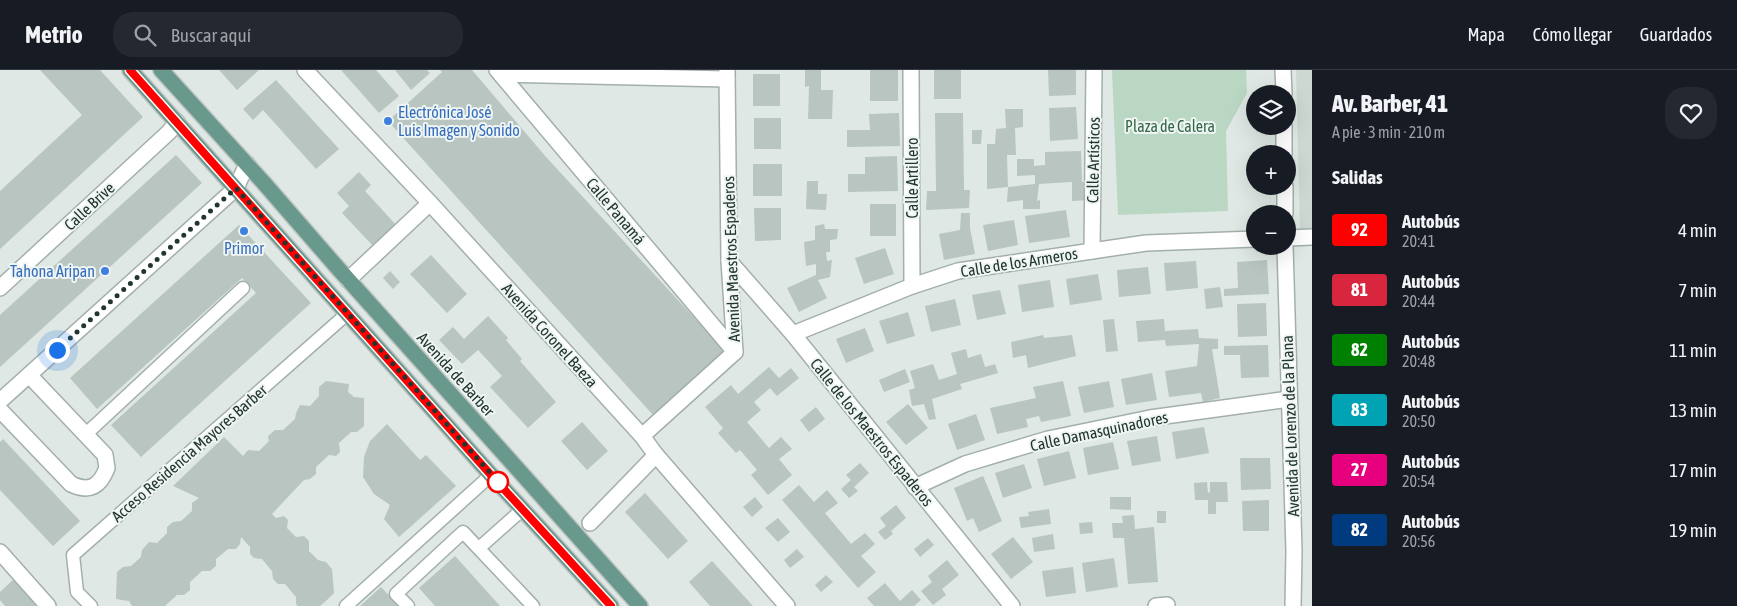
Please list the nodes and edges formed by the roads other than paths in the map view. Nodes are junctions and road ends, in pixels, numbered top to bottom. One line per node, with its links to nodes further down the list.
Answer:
1 (130, 70): 10 (main road)
2 (161, 70): 11 (main road, Avenida de Barber)
3 (305, 70): 13 (street, Avenida Coronel Baeza)
4 (911, 70): 21 (street, Calle Artillero)
5 (1094, 70): 17 (street, Calle Artísticos)
6 (1284, 70): 9 (street)
7 (499, 72): 8 (street); 26 (street, Calle Panamá)
8 (727, 75): 19 (street, Avenida Maestros Espaderos)
9 (1284, 85)
10 (177, 122): 12 (main road); 22 (street, Calle Brive)
11 (247, 164): 12 (street); 20 (main road, Avenida de Barber)
12 (236, 188): 24 (main road); 27 (street)
13 (430, 203): 20 (street); 32 (street, Avenida Coronel Baeza)
14 (1296, 238): 15 (street)
15 (1312, 238)
16 (1246, 239): 17 (street, Calle de los Armeros)
17 (1092, 251): 21 (street, Calle de los Armeros)
18 (1285, 255): 28 (street, Avenida de Lorenzo de la Plana)
19 (729, 261): 25 (street, Calle de los Maestros Espaderos); 26 (street, Avenida Maestros Espaderos)
20 (348, 280): 46 (main road, Avenida de Barber)
21 (912, 286): 25 (street, Calle de los Armeros)
22 (0, 288)
23 (243, 288): 31 (lane)
24 (348, 313): 34 (main road); 41 (lane, Acceso Residencia Mayores Barber)
25 (793, 334): 35 (street, Calle de los Maestros Espaderos)
26 (735, 352): 32 (street, Avenida Maestros Espaderos)
27 (29, 375): 29 (street); 31 (street)
28 (1289, 398): 35 (street, Calle Damasquinadores); 49 (street, Avenida de Lorenzo de la Plana)
29 (0, 401)
30 (0, 410): 31 (street)
31 (86, 434)
32 (642, 436): 33 (street, Avenida Coronel Baeza)
33 (656, 455): 37 (street); 47 (street, Avenida Coronel Baeza)
34 (491, 475): 36 (main road); 42 (lane)
35 (916, 486): 48 (street, Calle de los Maestros Espaderos)
36 (523, 509): 38 (lane); 45 (main road)
37 (590, 523)
38 (479, 548): 43 (lane); 44 (lane)
39 (3, 563): 40 (street)
40 (48, 606)
41 (91, 606)
42 (346, 606)
43 (408, 606)
44 (533, 606)
45 (611, 606)
46 (640, 606)
47 (787, 606)
48 (1012, 606)
49 (1293, 606)

